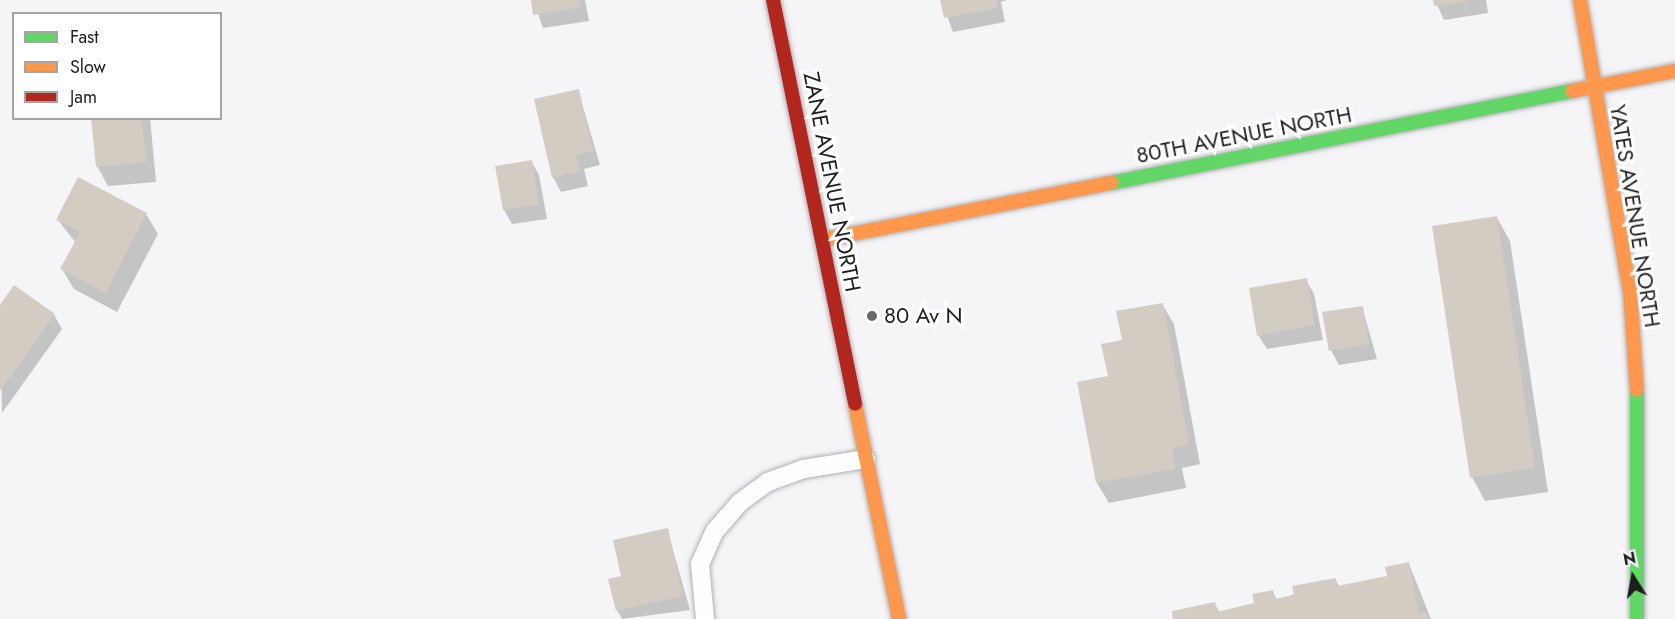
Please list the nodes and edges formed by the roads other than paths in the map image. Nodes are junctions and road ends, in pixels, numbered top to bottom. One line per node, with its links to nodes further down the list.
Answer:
1 (773, 0): 5 (street, ZANE AVENUE NORTH)
2 (1580, 0): 4 (street, YATES AVENUE NORTH)
3 (1675, 70): 4 (street, 80TH AVENUE NORTH)
4 (1594, 87): 5 (street, 80TH AVENUE NORTH); 9 (street, YATES AVENUE NORTH)
5 (822, 240): 6 (street, ZANE AVENUE NORTH)
6 (866, 459): 7 (lane); 8 (street, ZANE AVENUE NORTH)
7 (705, 619)
8 (899, 619)
9 (1637, 619)

